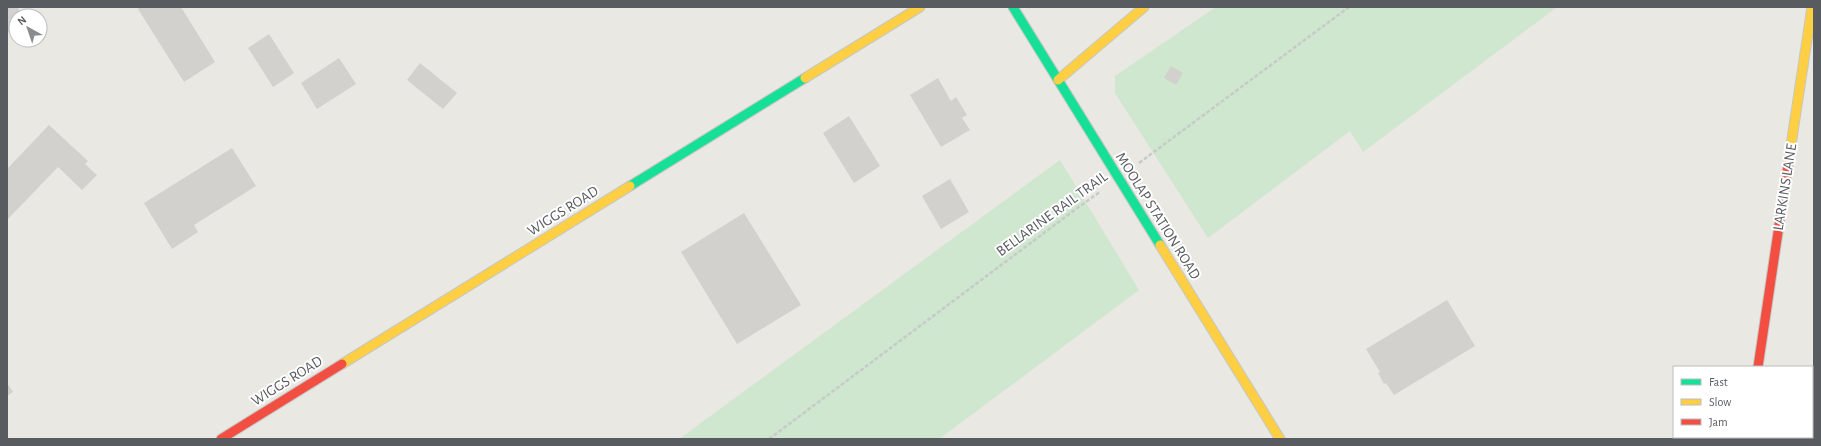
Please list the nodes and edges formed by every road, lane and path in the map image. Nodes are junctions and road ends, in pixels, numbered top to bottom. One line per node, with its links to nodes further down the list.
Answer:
1 (920, 7): 9 (street, WIGGS ROAD)
2 (1013, 7): 6 (street, MOOLAP STATION ROAD)
3 (1144, 7): 6 (street)
4 (1349, 7): 7 (path, BELLARINE RAIL TRAIL)
5 (1812, 7): 8 (street, LARKINS LANE)
6 (1058, 80): 7 (street, MOOLAP STATION ROAD)
7 (1119, 179): 10 (path, BELLARINE RAIL TRAIL); 11 (street, MOOLAP STATION ROAD)
8 (1758, 366)
9 (221, 439)
10 (769, 439)
11 (1280, 439)

